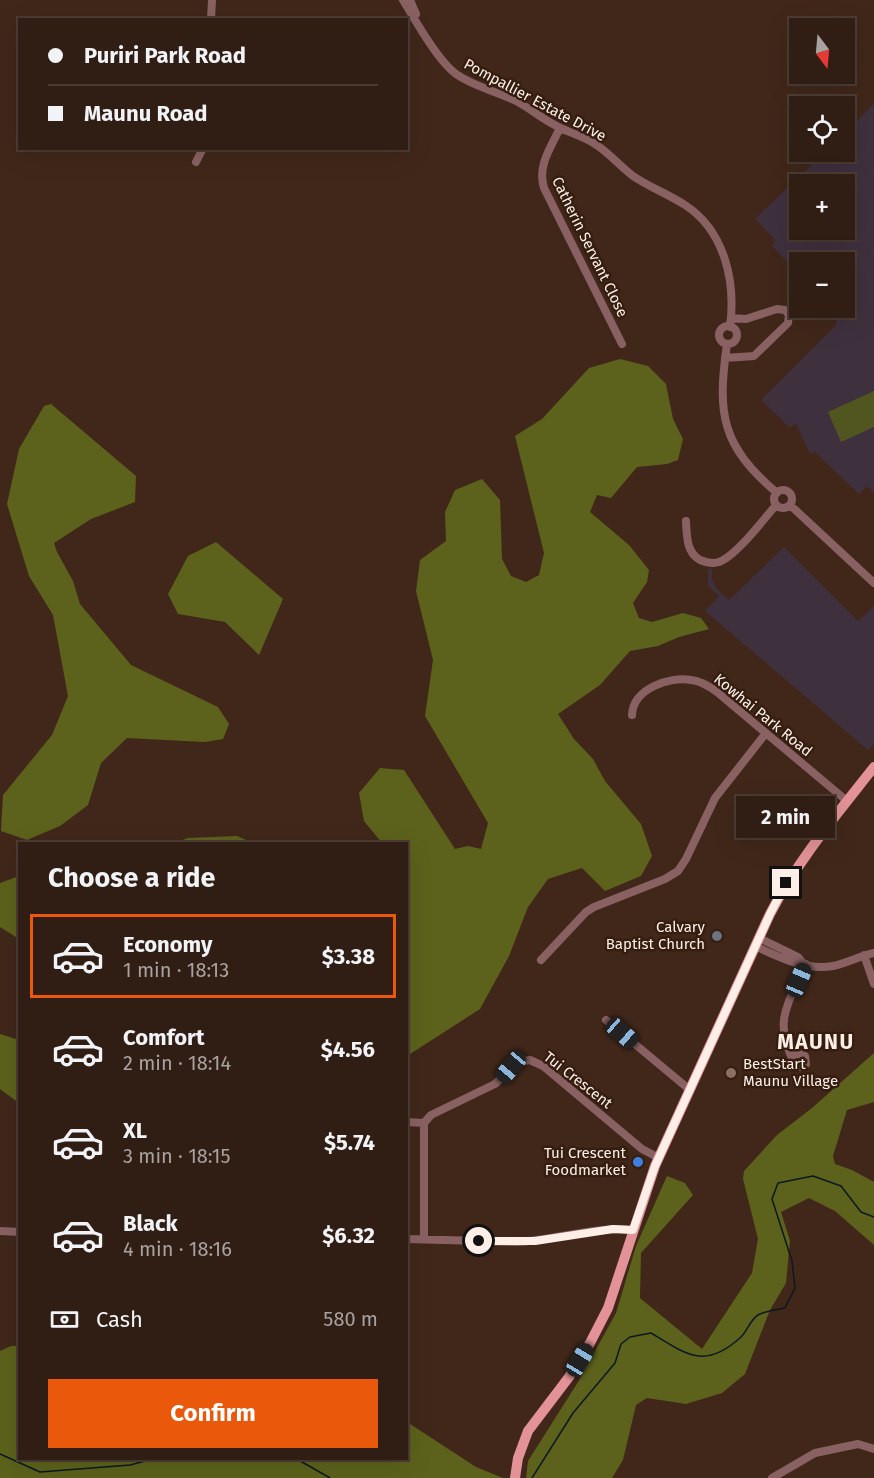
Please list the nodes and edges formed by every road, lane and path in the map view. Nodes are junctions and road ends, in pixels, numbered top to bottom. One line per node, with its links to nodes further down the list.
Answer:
1 (212, 0): 4 (street)
2 (403, 0): 5 (street, Pompallier Estate Drive)
3 (410, 0): 5 (street, Pompallier Estate Drive)
4 (211, 18)
5 (422, 28): 6 (street, Pompallier Estate Drive)
6 (560, 128): 9 (street, Pompallier Estate Drive); 10 (street, Catherin Servant Close)
7 (202, 150): 8 (street)
8 (196, 162)
9 (730, 322): 11 (street, Pompallier Estate Drive); 11 (street)
10 (622, 344)
11 (725, 358): 12 (street)
12 (777, 493): 13 (street); 14 (street)
13 (776, 505): 14 (street); 15 (street)
14 (790, 505): 16 (street)
15 (687, 521)
16 (874, 583)
17 (632, 715): 18 (street, Kowhai Park Road)
18 (766, 733): 20 (street, Kowhai Park Road); 24 (street)
19 (874, 767): 20 (main road)
20 (847, 801): 21 (main road)
21 (757, 942): 25 (street); 29 (main road)
22 (874, 953): 23 (street)
23 (864, 955): 25 (street); 26 (street)
24 (541, 960)
25 (804, 964): 28 (street)
26 (874, 984)
27 (606, 1020): 29 (street)
28 (790, 1051)
29 (690, 1090): 32 (main road)
30 (408, 1122): 31 (street)
31 (423, 1123): 32 (street, Tui Crescent); 37 (street)
32 (659, 1158): 33 (main road)
33 (633, 1230): 37 (street); 39 (main road)
34 (0, 1231): 35 (street)
35 (18, 1232)
36 (408, 1239): 37 (street)
37 (424, 1239)
38 (874, 1449): 40 (street)
39 (515, 1478)
40 (772, 1478)

